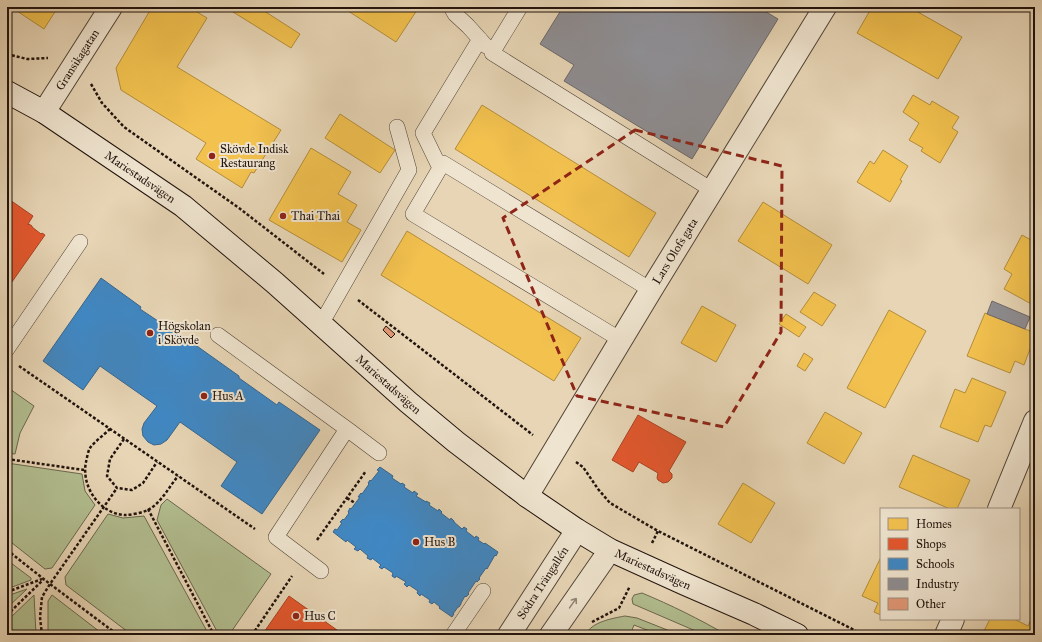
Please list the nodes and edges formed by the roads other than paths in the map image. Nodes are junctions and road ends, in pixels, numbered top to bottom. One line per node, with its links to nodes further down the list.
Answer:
1 (110, 7): 8 (street, Gransikagatan)
2 (451, 7): 5 (lane)
3 (520, 7): 6 (lane)
4 (823, 8): 11 (street, Lars Olofs gata)
5 (480, 39): 6 (lane); 10 (lane)
6 (492, 53): 11 (lane)
7 (7, 92): 8 (street, Mariestadsvägen)
8 (44, 112): 14 (street, Mariestadsvägen)
9 (397, 127): 14 (lane)
10 (440, 168): 13 (lane); 16 (lane)
11 (712, 190): 13 (street, Lars Olofs gata)
12 (80, 242): 17 (lane)
13 (651, 290): 16 (street, Lars Olofs gata)
14 (321, 324): 21 (street, Mariestadsvägen)
15 (218, 335): 19 (lane)
16 (621, 340): 21 (street, Lars Olofs gata)
17 (7, 349)
18 (1035, 422): 22 (street)
19 (347, 429): 20 (lane); 25 (lane)
20 (379, 453)
21 (527, 496): 23 (street, Mariestadsvägen)
22 (998, 508)
23 (577, 530): 24 (street, Mariestadsvägen); 29 (street, Södra Trängallén)
24 (610, 550): 30 (street, one-way to 24); 31 (street, Mariestadsvägen)
25 (321, 571)
26 (483, 591): 28 (lane)
27 (953, 620): 32 (street)
28 (453, 635)
29 (509, 635)
30 (551, 635)
31 (797, 635)
32 (946, 635)

